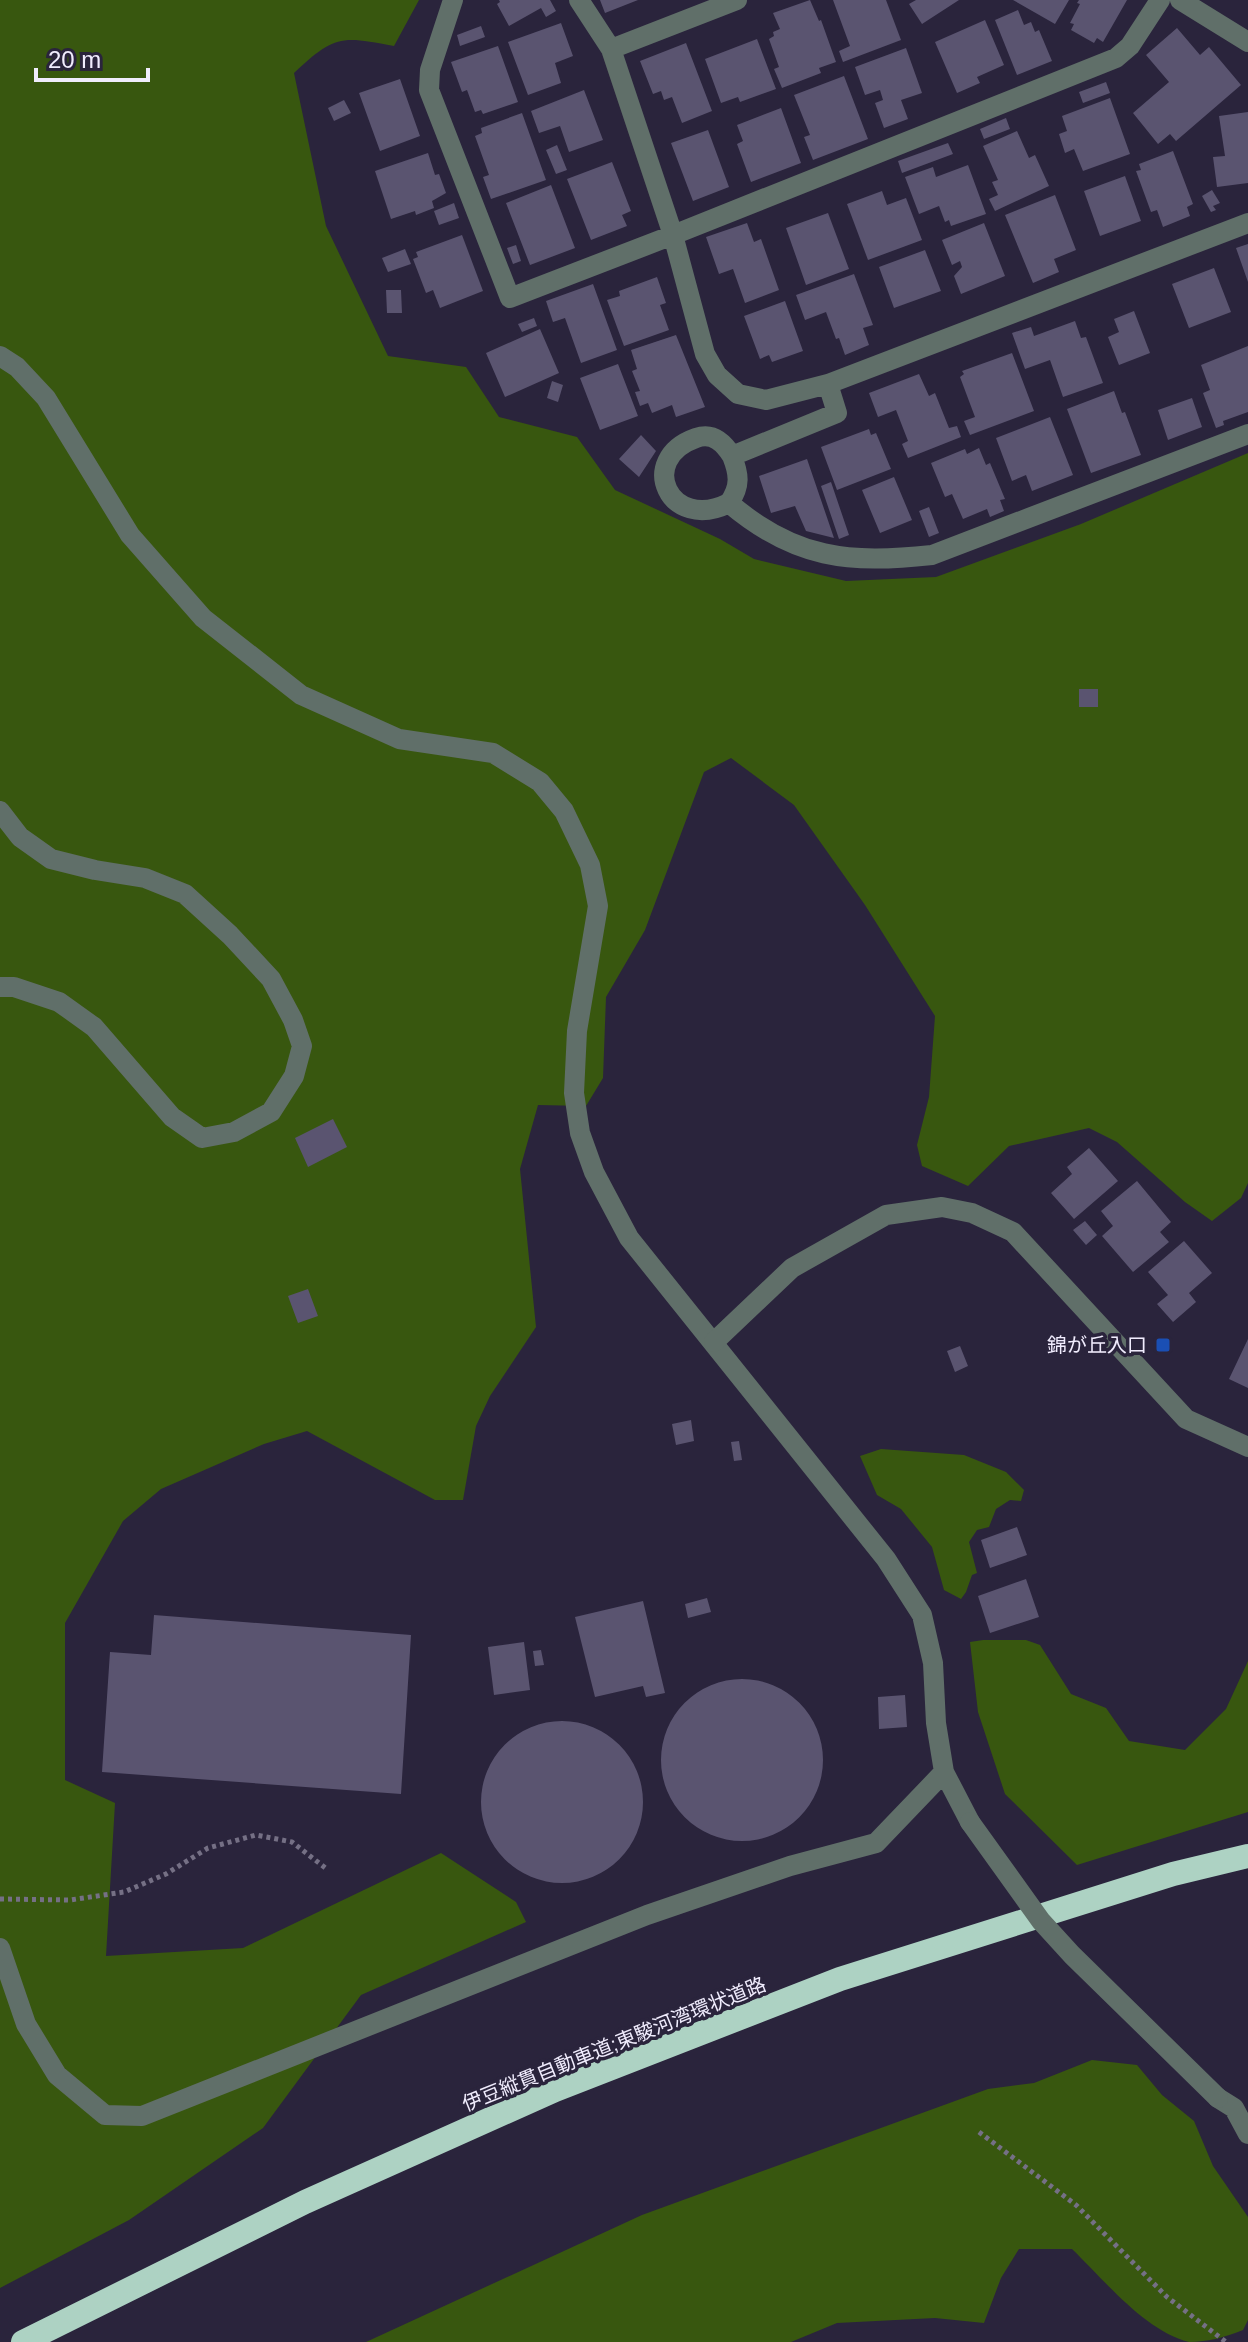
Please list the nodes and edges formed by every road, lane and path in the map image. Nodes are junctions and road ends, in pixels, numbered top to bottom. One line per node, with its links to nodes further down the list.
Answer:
1 (453, 0): 9 (street)
2 (579, 0): 7 (street)
3 (737, 0): 7 (street)
4 (1160, 0): 9 (street)
5 (1180, 0): 6 (street)
6 (1248, 42)
7 (611, 49): 9 (street)
8 (1248, 223): 11 (street)
9 (673, 235): 11 (street)
10 (0, 356): 17 (street)
11 (828, 384): 13 (street)
12 (1248, 434): 14 (street)
13 (732, 456): 14 (street); 14 (street)
14 (729, 503)
15 (0, 811): 16 (street)
16 (0, 987)
17 (714, 1342): 18 (street); 19 (street)
18 (1248, 1447)
19 (944, 1772): 23 (street); 24 (street, bridge)
20 (1248, 1856): 27 (highway, 伊豆縦貫自動車道;東駿河湾環状道路)
21 (328, 1870): 22 (path)
22 (0, 1899)
23 (0, 1948)
24 (1233, 2102): 26 (street)
25 (979, 2132): 28 (path)
26 (1248, 2134)
27 (23, 2342)
28 (1226, 2342)

